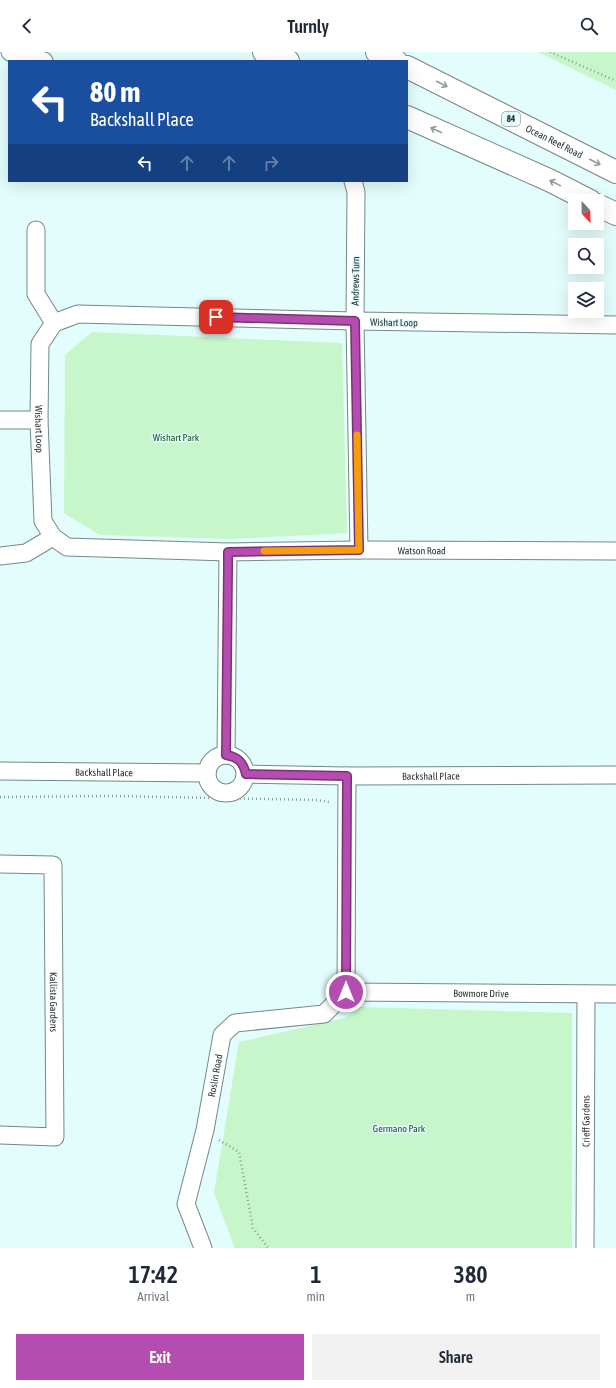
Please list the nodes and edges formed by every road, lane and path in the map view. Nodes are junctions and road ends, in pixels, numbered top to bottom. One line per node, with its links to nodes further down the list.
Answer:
1 (10, 52): 5 (street)
2 (264, 52): 6 (main road)
3 (377, 52): 7 (main road)
4 (550, 52): 9 (path)
5 (40, 60)
6 (285, 60)
7 (394, 60)
8 (408, 68): 11 (main road, Ocean Reef Road / 84, one-way to 11)
9 (616, 81)
10 (408, 117): 13 (main road, one-way to 10)
11 (616, 172)
12 (353, 182): 17 (street, Andrews Turn)
13 (577, 194)
14 (604, 208): 15 (main road)
15 (616, 214)
16 (36, 230): 18 (street)
17 (355, 321): 18 (street, Wishart Loop); 19 (street, Wishart Loop); 23 (street, Andrews Turn)
18 (54, 323): 21 (street, Wishart Loop)
19 (616, 325)
20 (0, 420): 21 (street)
21 (39, 420): 22 (street, Wishart Loop)
22 (53, 537): 25 (street, Wishart Loop); 26 (street)
23 (359, 550): 24 (street, Watson Road); 25 (street, Watson Road)
24 (616, 551)
25 (228, 552): 27 (street)
26 (0, 556)
27 (226, 755): 29 (street); 30 (street)
28 (0, 771): 29 (street, Backshall Place)
29 (207, 773): 30 (street)
30 (246, 774): 31 (street, Backshall Place)
31 (347, 776): 32 (street, Backshall Place); 34 (street)
32 (616, 776)
33 (0, 797): 34 (path)
34 (347, 801): 36 (street)
35 (0, 864): 40 (street, Kallista Gardens)
36 (346, 992): 37 (street, Bowmore Drive); 39 (street, Roslin Road)
37 (586, 994): 38 (street, Bowmore Drive); 43 (street, Crieff Gardens)
38 (616, 994)
39 (204, 1130): 41 (street, Roslin Road); 42 (path)
40 (0, 1135)
41 (203, 1248)
42 (268, 1248)
43 (585, 1248)

